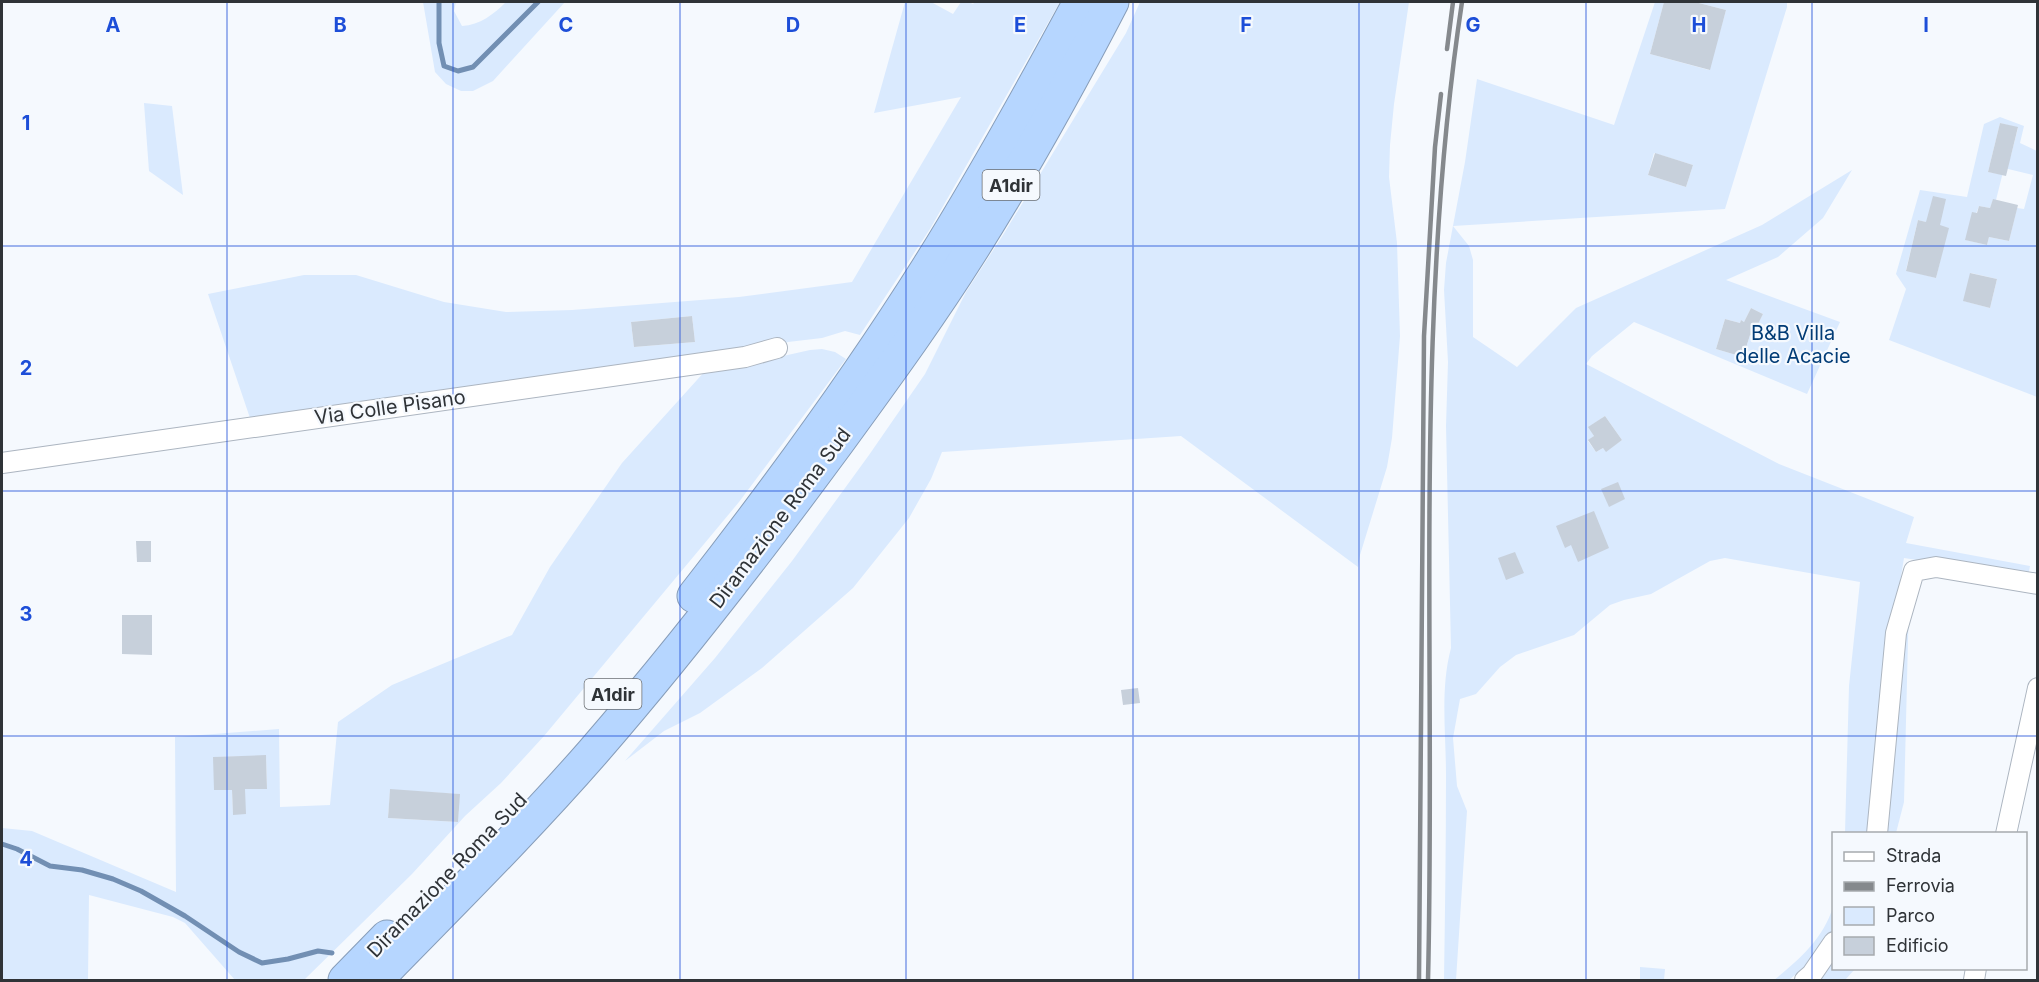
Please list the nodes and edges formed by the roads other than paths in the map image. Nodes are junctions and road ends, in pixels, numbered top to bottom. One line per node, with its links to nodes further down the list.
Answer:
1 (1080, 2): 4 (highway, Diramazione Roma Sud / A1dir)
2 (1112, 2): 4 (highway, Diramazione Roma Sud / A1dir)
3 (777, 348): 6 (street, Via Colle Pisano)
4 (886, 354): 5 (highway, Diramazione Roma Sud / A1dir)
5 (862, 388): 12 (highway, Diramazione Roma Sud / A1dir); 13 (highway, Diramazione Roma Sud / A1dir)
6 (2, 463)
7 (2037, 584): 9 (street)
8 (2037, 688): 10 (street)
9 (1877, 832)
10 (2006, 832)
11 (1832, 944): 14 (street)
12 (345, 981)
13 (376, 981)
14 (1805, 981)

